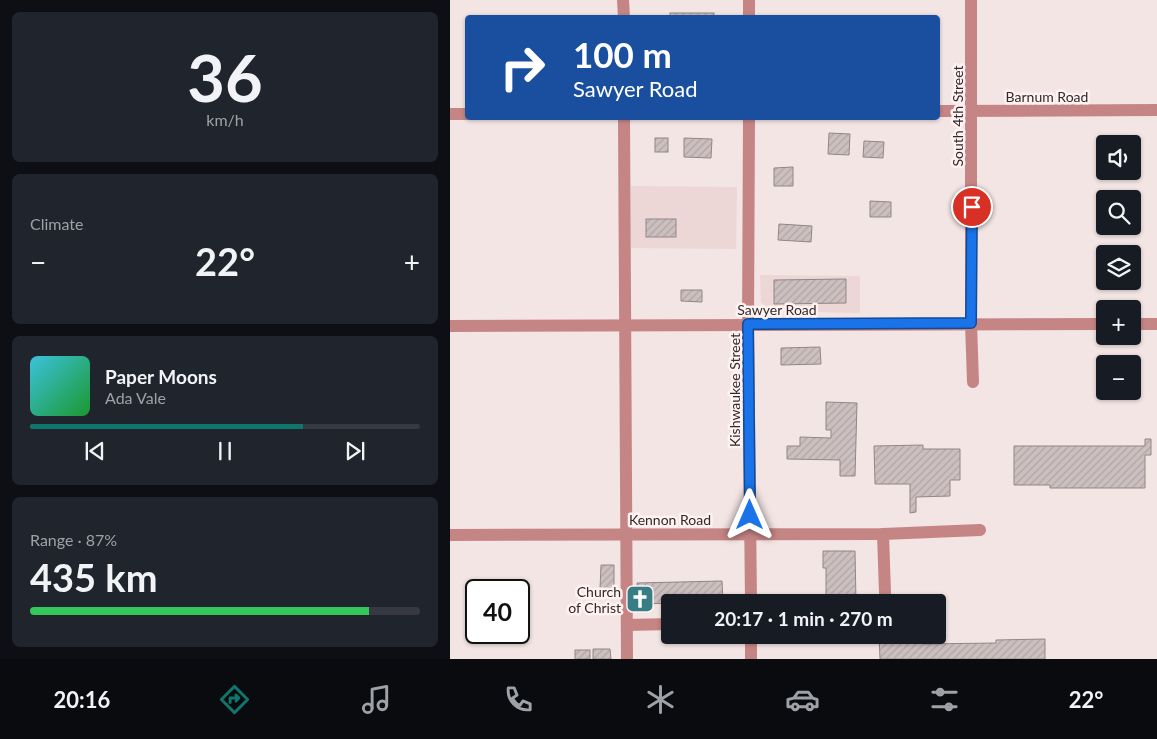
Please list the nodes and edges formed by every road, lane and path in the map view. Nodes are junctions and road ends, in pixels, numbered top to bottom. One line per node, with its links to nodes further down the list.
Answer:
1 (624, 0): 4 (street)
2 (749, 0): 5 (street)
3 (971, 0): 8 (street, South 4th Street)
4 (624, 15)
5 (749, 15)
6 (1157, 110): 8 (street, Barnum Road)
7 (940, 111): 8 (street, Barnum Road)
8 (972, 111): 13 (street, South 4th Street)
9 (450, 114): 10 (street)
10 (465, 114)
11 (624, 120): 18 (street)
12 (749, 120): 14 (street, Kishwaukee Street)
13 (971, 323): 14 (street, Sawyer Road); 15 (street, Sawyer Road); 20 (street, South 4th Street)
14 (748, 324): 18 (street, Sawyer Road); 23 (street, Kishwaukee Street)
15 (1096, 324)
16 (1141, 324): 17 (street)
17 (1157, 324)
18 (626, 325): 19 (street, Sawyer Road); 22 (street)
19 (450, 326)
20 (973, 382)
21 (980, 530): 24 (street, Kennon Road)
22 (625, 534): 23 (street, Kennon Road); 25 (street, Kennon Road); 29 (street)
23 (750, 534): 24 (street, Kennon Road); 27 (street, Kishwaukee Street)
24 (884, 534): 26 (street)
25 (450, 535)
26 (885, 593)
27 (751, 594)
28 (661, 624): 29 (street)
29 (627, 625): 31 (street)
30 (751, 644): 32 (street)
31 (627, 659)
32 (751, 659)

